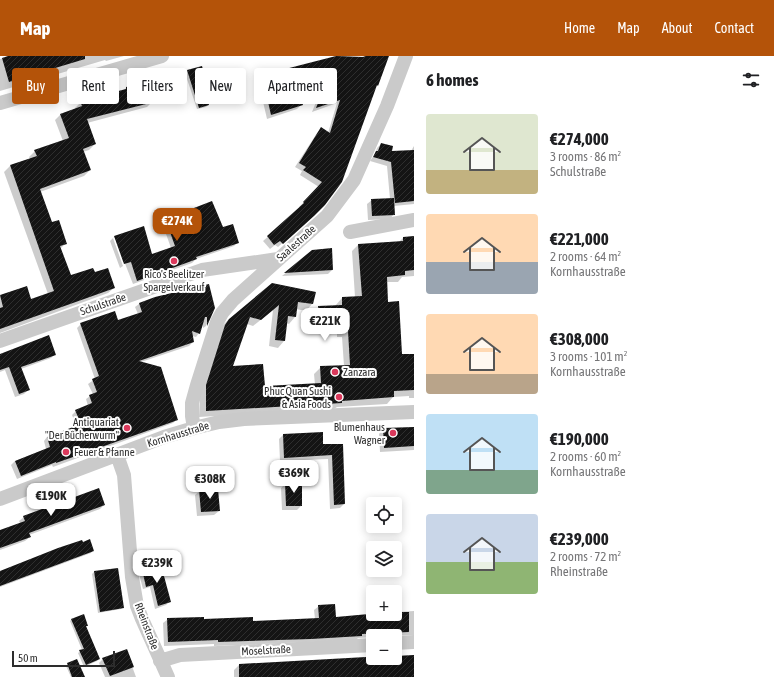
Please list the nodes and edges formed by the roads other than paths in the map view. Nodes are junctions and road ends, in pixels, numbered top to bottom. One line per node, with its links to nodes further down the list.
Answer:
1 (162, 56): 3 (street)
2 (406, 56): 6 (street, Saalestraße)
3 (0, 103)
4 (414, 220): 5 (street)
5 (350, 232)
6 (278, 259): 7 (street, Schulstraße); 9 (street, Saalestraße)
7 (0, 341)
8 (414, 412): 9 (street, Kornhausstraße)
9 (194, 428): 10 (street, Kornhausstraße)
10 (117, 455): 11 (street, Kornhausstraße); 15 (street, Rheinstraße)
11 (0, 499)
12 (414, 642): 13 (street)
13 (402, 643)
14 (366, 645): 15 (street, Moselstraße)
15 (160, 661): 16 (street, Rheinstraße)
16 (168, 677)

